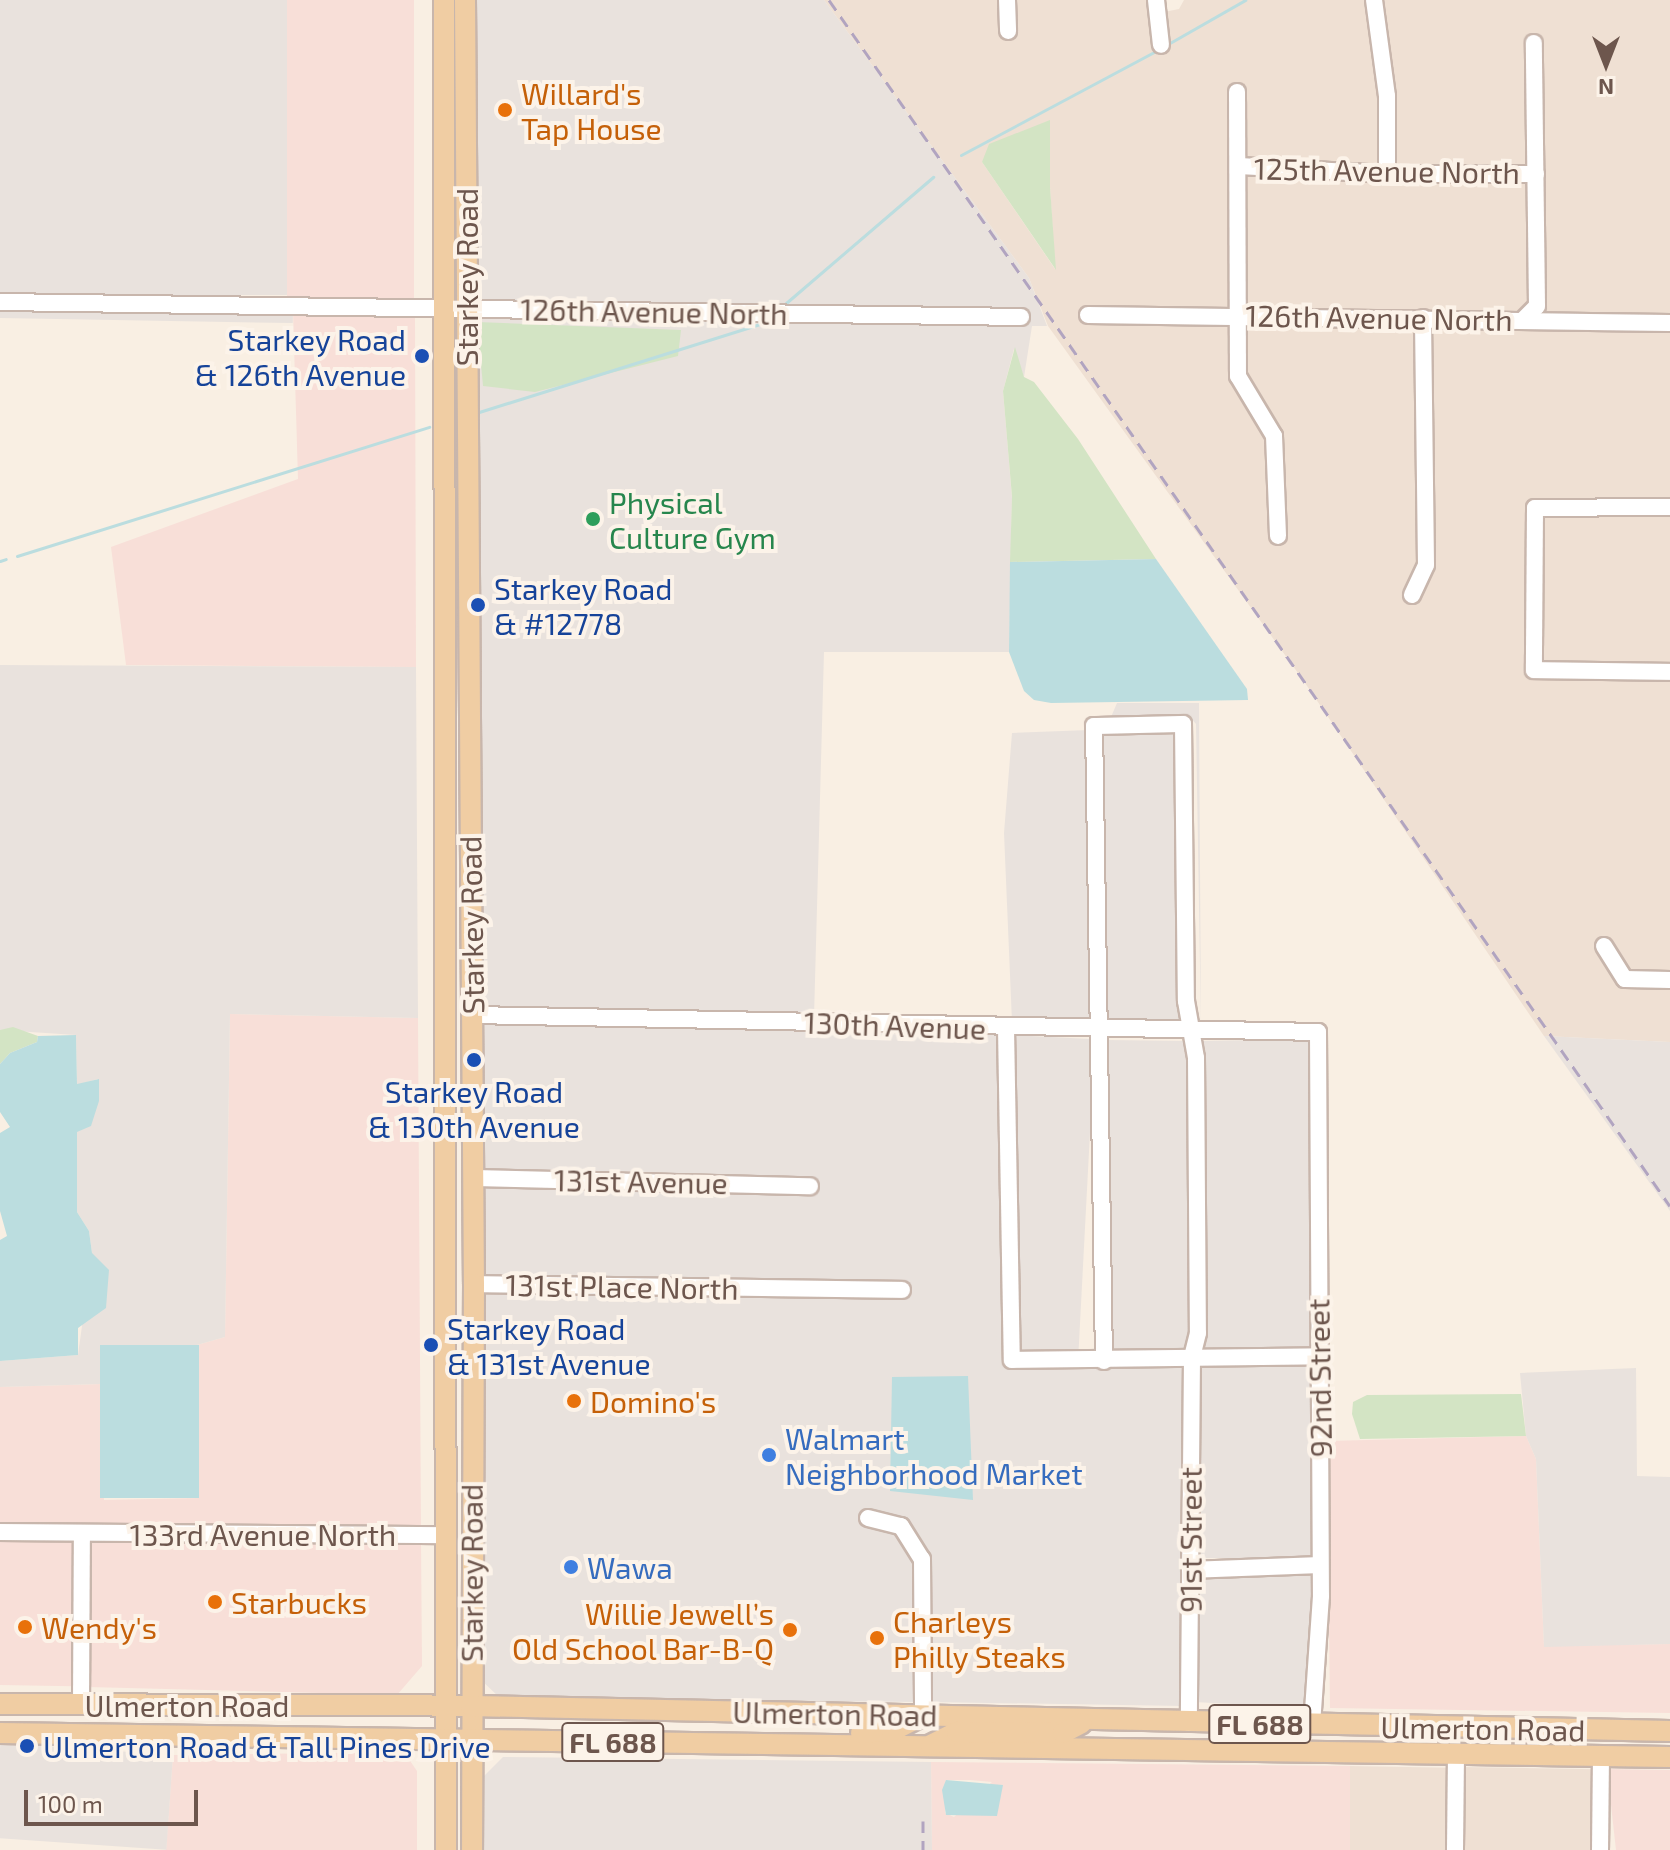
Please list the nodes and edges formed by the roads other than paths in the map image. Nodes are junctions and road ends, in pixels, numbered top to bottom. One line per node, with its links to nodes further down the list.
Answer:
1 (444, 0): 14 (main road, Starkey Road)
2 (465, 0): 14 (main road, Starkey Road)
3 (1007, 0): 6 (street)
4 (1156, 0): 8 (street)
5 (1374, 0): 11 (street)
6 (1008, 31)
7 (1534, 43): 12 (street)
8 (1161, 45)
9 (1237, 92): 10 (street)
10 (1239, 166): 11 (street, 125th Avenue North); 16 (street)
11 (1387, 174): 12 (street, 125th Avenue North)
12 (1536, 174): 19 (street)
13 (0, 302): 14 (street, 126th Avenue North)
14 (456, 307): 17 (street, 126th Avenue North); 25 (main road, Starkey Road); 28 (main road, Starkey Road)
15 (1088, 315): 16 (street, 126th Avenue North)
16 (1238, 315): 18 (street, 126th Avenue North); 22 (street)
17 (1021, 317)
18 (1423, 318): 19 (street, 126th Avenue North); 23 (street)
19 (1524, 319): 20 (street, 126th Avenue North)
20 (1670, 323)
21 (1670, 507): 24 (street)
22 (1278, 536)
23 (1412, 595)
24 (1670, 672)
25 (447, 915): 28 (main road); 33 (main road, Starkey Road)
26 (1604, 946): 27 (street)
27 (1670, 980)
28 (472, 1015): 29 (street, 130th Avenue); 33 (main road); 34 (main road, Starkey Road)
29 (1006, 1028): 30 (street, 130th Avenue); 41 (street)
30 (1098, 1028): 31 (street, 130th Avenue); 31 (street, 91st Street); 41 (street)
31 (1188, 1029): 32 (street, 130th Avenue); 40 (street, 91st Street)
32 (1318, 1032): 39 (street, 92nd Street)
33 (447, 1040): 38 (main road, Starkey Road)
34 (473, 1178): 35 (street, 131st Avenue); 36 (main road, Starkey Road)
35 (810, 1186)
36 (474, 1284): 37 (street, 131st Place North); 42 (main road, Starkey Road)
37 (902, 1290)
38 (445, 1350): 42 (main road); 46 (main road, Starkey Road)
39 (1318, 1356): 40 (street); 47 (street, 92nd Street)
40 (1192, 1357): 41 (street); 48 (street, 91st Street)
41 (1104, 1361)
42 (473, 1387): 51 (main road, Starkey Road)
43 (868, 1518): 53 (street)
44 (0, 1532): 45 (street, 133rd Avenue North)
45 (82, 1533): 46 (street, 133rd Avenue North); 50 (street)
46 (445, 1535): 52 (main road, Starkey Road)
47 (1319, 1565): 48 (street); 56 (street, 92nd Street)
48 (1190, 1570): 55 (street, 91st Street)
49 (0, 1704): 50 (main road, Ulmerton Road / FL 688)
50 (81, 1704): 52 (main road, Ulmerton Road / FL 688)
51 (471, 1706): 52 (main road, Ulmerton Road / FL 688); 53 (main road, Ulmerton Road / FL 688); 60 (main road, Starkey Road)
52 (445, 1707): 59 (main road, Starkey Road)
53 (923, 1715): 54 (main road, Ulmerton Road / FL 688); 61 (main road)
54 (1091, 1719): 55 (main road, Ulmerton Road / FL 688); 62 (main road)
55 (1189, 1723): 56 (main road, Ulmerton Road / FL 688)
56 (1312, 1724): 57 (main road, Ulmerton Road / FL 688); 63 (main road)
57 (1664, 1731): 64 (main road)
58 (0, 1733): 59 (main road, Ulmerton Road / FL 688)
59 (446, 1739): 60 (main road, Ulmerton Road / FL 688); 67 (main road, Starkey Road)
60 (471, 1739): 61 (main road, Ulmerton Road / FL 688); 68 (main road, Starkey Road)
61 (845, 1744): 62 (main road, Ulmerton Road / FL 688)
62 (927, 1746): 63 (main road, Ulmerton Road / FL 688)
63 (1144, 1750): 64 (main road, Ulmerton Road / FL 688)
64 (1456, 1754): 65 (main road, Ulmerton Road / FL 688); 69 (street)
65 (1601, 1756): 66 (main road, Ulmerton Road / FL 688); 70 (street)
66 (1670, 1757)
67 (446, 1850)
68 (472, 1850)
69 (1455, 1850)
70 (1600, 1850)

